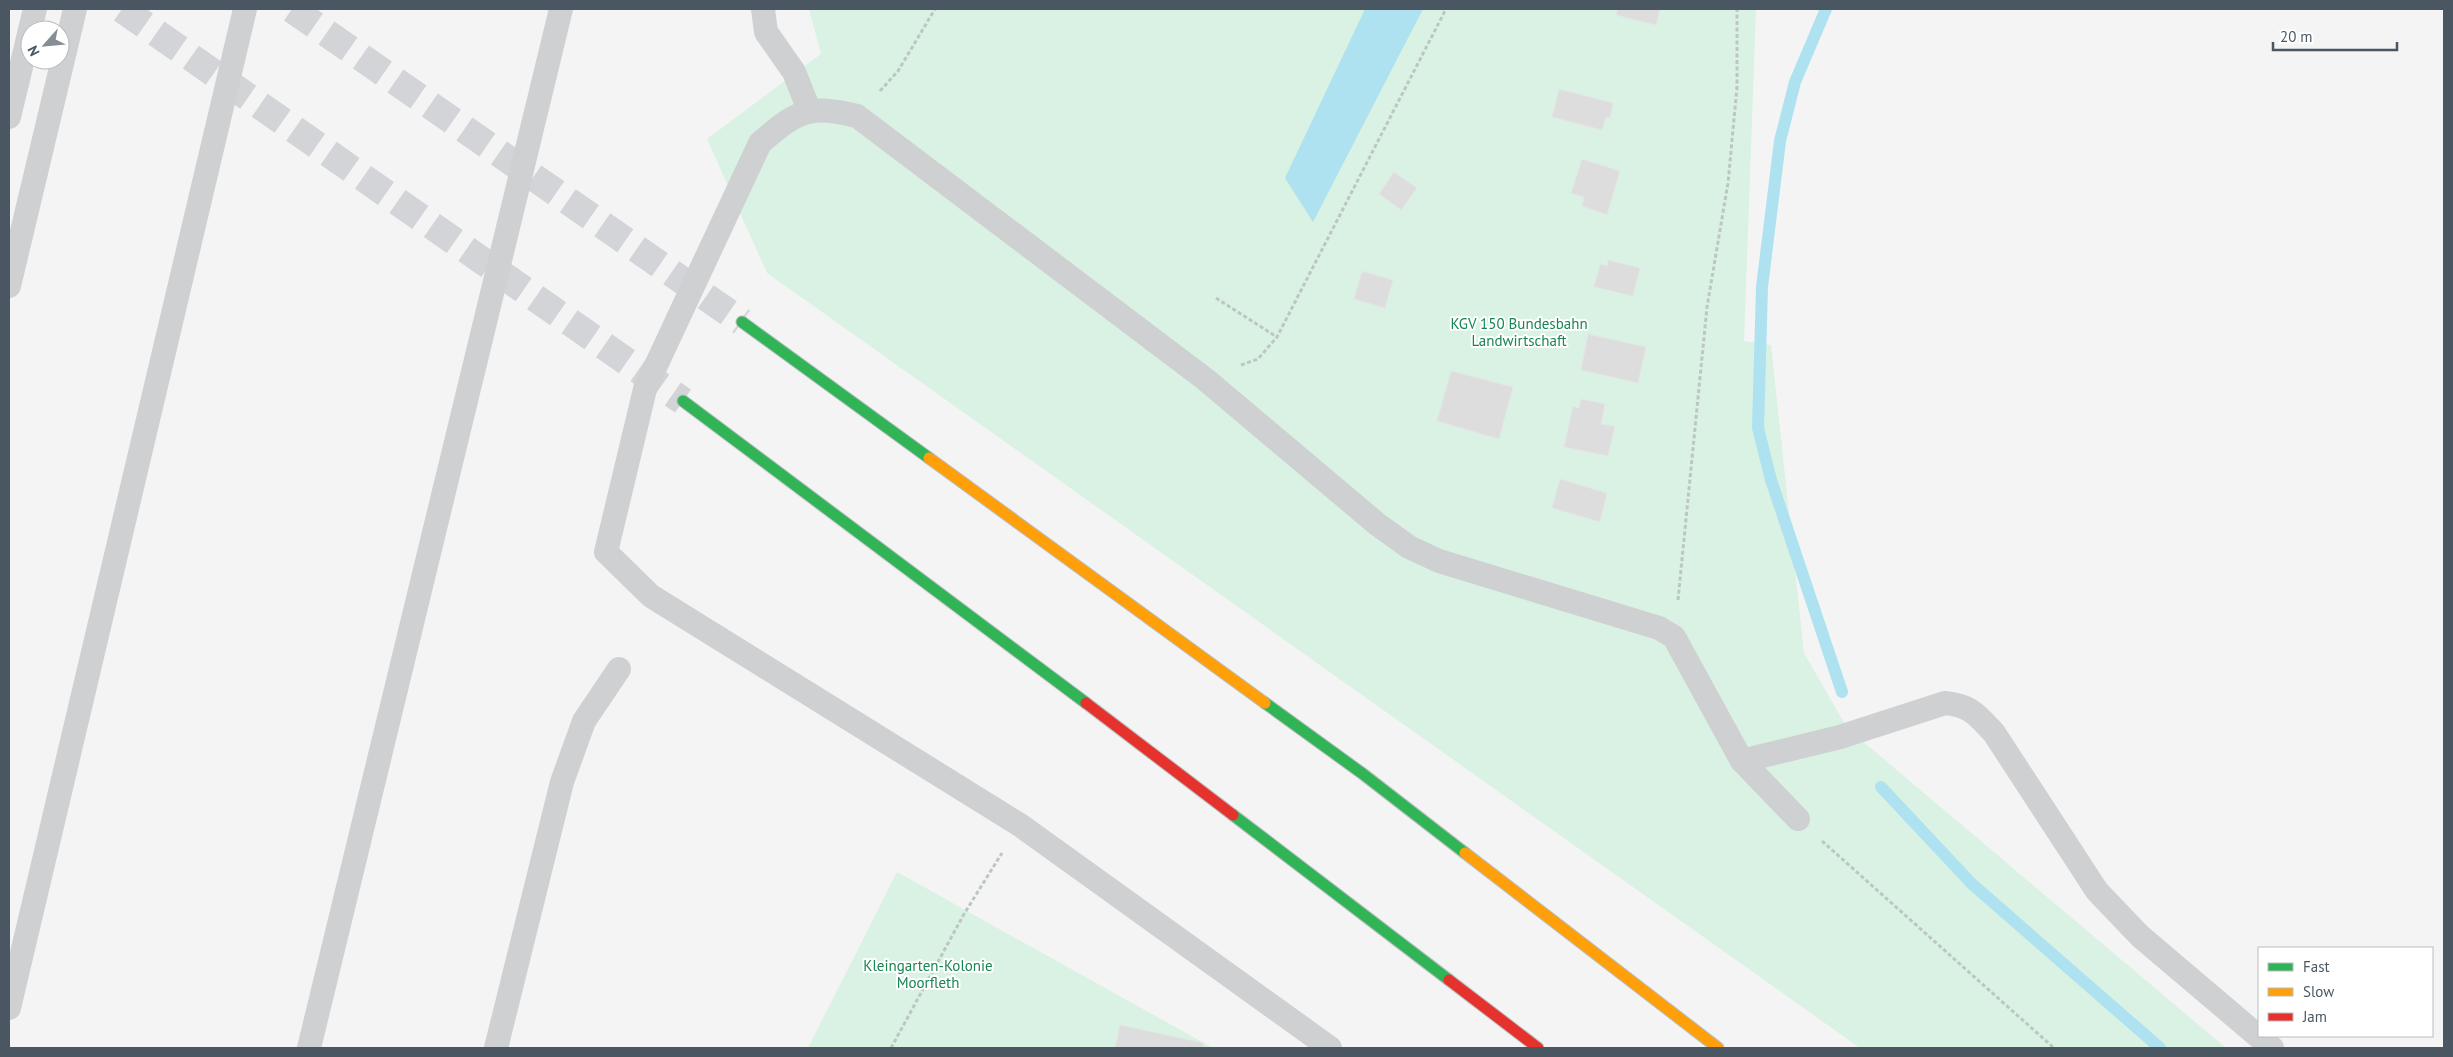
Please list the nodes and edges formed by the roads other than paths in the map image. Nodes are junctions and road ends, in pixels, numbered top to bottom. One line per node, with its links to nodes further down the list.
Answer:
1 (35, 9): 7 (lane)
2 (75, 9): 8 (lane)
3 (245, 9): 14 (lane)
4 (561, 9): 17 (lane)
5 (763, 9): 6 (lane)
6 (809, 110): 12 (lane); 19 (lane)
7 (9, 117)
8 (9, 286)
9 (742, 322): 21 (highway)
10 (683, 401): 20 (highway)
11 (618, 669): 18 (lane)
12 (1742, 761): 13 (lane); 15 (lane)
13 (1798, 819)
14 (9, 1008)
15 (2258, 1036)
16 (2259, 1037): 22 (lane)
17 (310, 1048)
18 (496, 1048)
19 (1330, 1048)
20 (1538, 1048)
21 (1718, 1048)
22 (2272, 1048)

